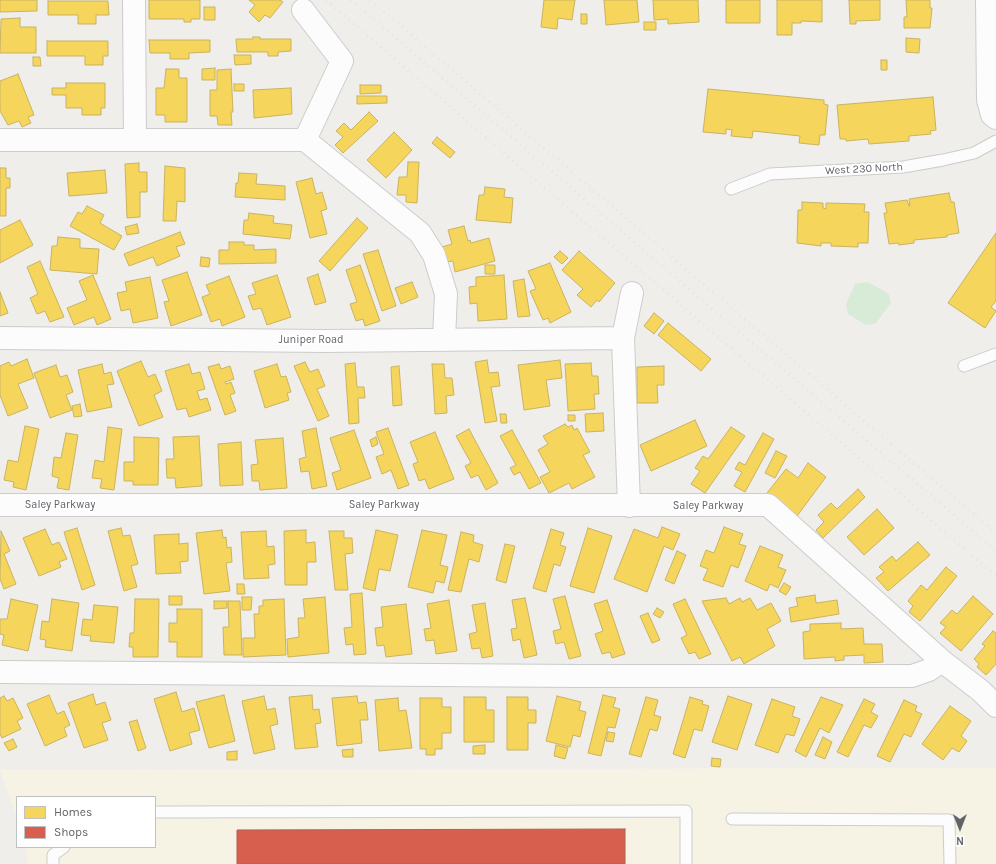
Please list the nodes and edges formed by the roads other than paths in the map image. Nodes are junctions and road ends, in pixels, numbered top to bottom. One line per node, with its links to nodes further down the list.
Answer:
1 (134, 0): 6 (street)
2 (987, 0): 4 (street)
3 (303, 10): 7 (street)
4 (996, 118)
5 (0, 140): 6 (street)
6 (135, 140): 7 (street)
7 (304, 140): 13 (street)
8 (996, 141): 9 (lane, West 230 North)
9 (731, 189)
10 (632, 293): 12 (street)
11 (0, 338): 13 (street, Juniper Road)
12 (623, 338): 13 (street, Juniper Road); 17 (street)
13 (444, 339)
14 (996, 354): 15 (lane)
15 (964, 366)
16 (0, 504): 17 (street, Saley Parkway)
17 (628, 506): 18 (street, Saley Parkway)
18 (942, 661): 19 (street); 20 (street)
19 (0, 672)
20 (996, 706)
21 (156, 812): 25 (lane)
22 (732, 819): 26 (lane)
23 (63, 848): 24 (lane)
24 (53, 864)
25 (686, 864)
26 (950, 864)

